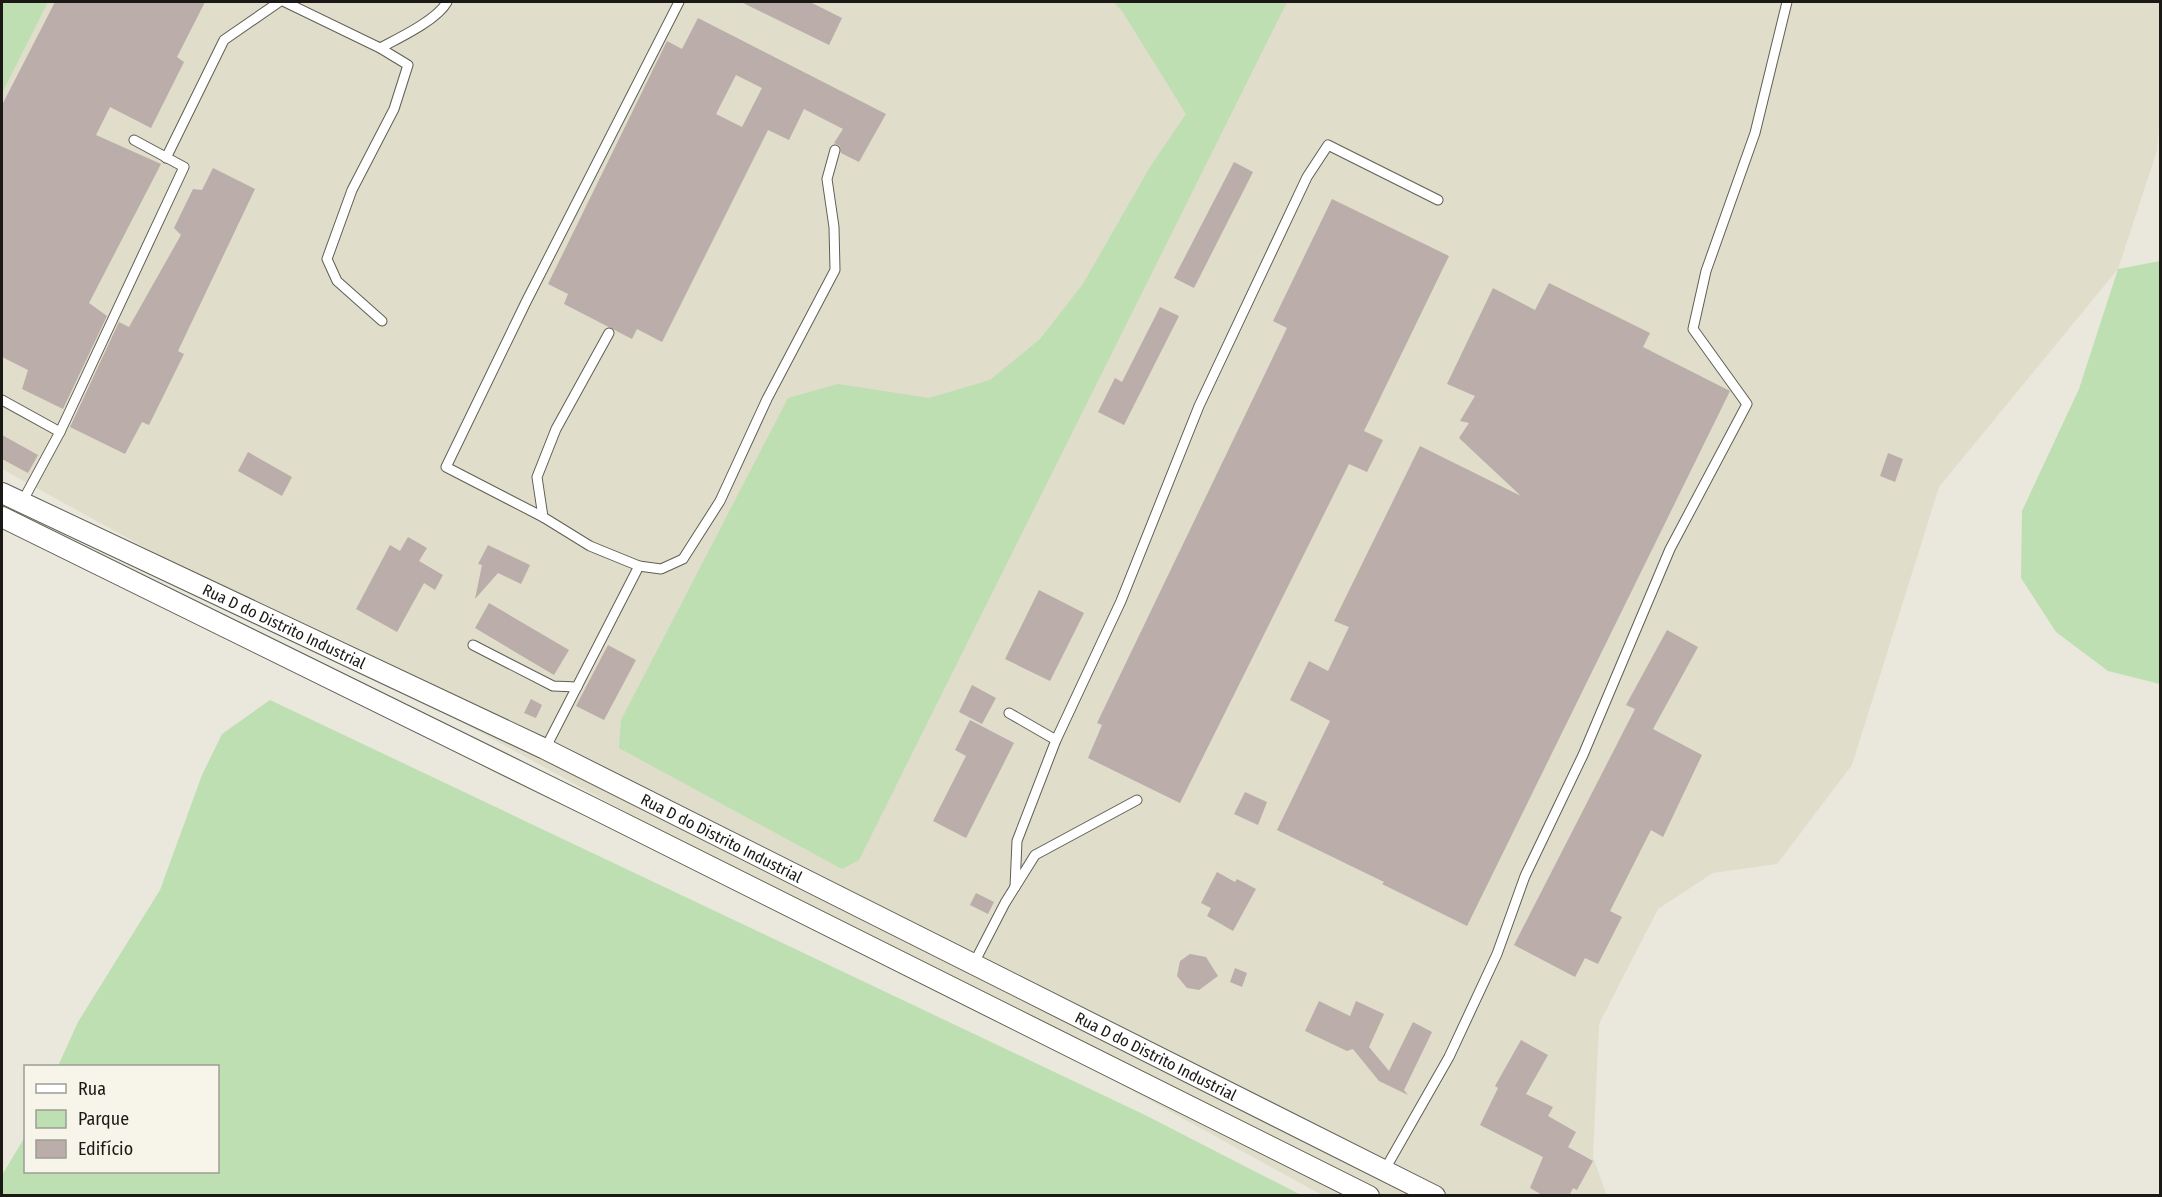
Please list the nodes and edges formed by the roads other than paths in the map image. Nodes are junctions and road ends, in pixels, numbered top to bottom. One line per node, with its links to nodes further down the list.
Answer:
1 (279, 2): 9 (lane)
2 (285, 2): 6 (lane)
3 (447, 2): 6 (lane)
4 (679, 2): 17 (lane)
5 (1786, 2): 28 (lane)
6 (380, 48): 11 (lane)
7 (134, 140): 9 (lane)
8 (835, 150): 19 (lane)
9 (166, 158): 14 (lane)
10 (1438, 200): 23 (lane)
11 (382, 321)
12 (609, 333): 17 (lane)
13 (2, 400): 14 (lane)
14 (60, 432): 16 (lane)
15 (2, 493): 16 (street, Rua D do Distrito Industrial)
16 (21, 504): 18 (street); 24 (street, Rua D do Distrito Industrial)
17 (543, 517): 19 (lane)
18 (7, 520): 29 (street, Rua D do Distrito Industrial)
19 (639, 566): 21 (lane)
20 (474, 645): 21 (lane)
21 (577, 687): 24 (lane)
22 (1009, 713): 23 (lane)
23 (1056, 740): 26 (lane)
24 (545, 749): 27 (street, Rua D do Distrito Industrial)
25 (1137, 800): 26 (lane)
26 (1015, 887): 27 (lane)
27 (973, 964): 28 (street, Rua D do Distrito Industrial)
28 (1384, 1171): 30 (street); 31 (street, Rua D do Distrito Industrial)
29 (1369, 1196)
30 (1374, 1196)
31 (1435, 1196)

